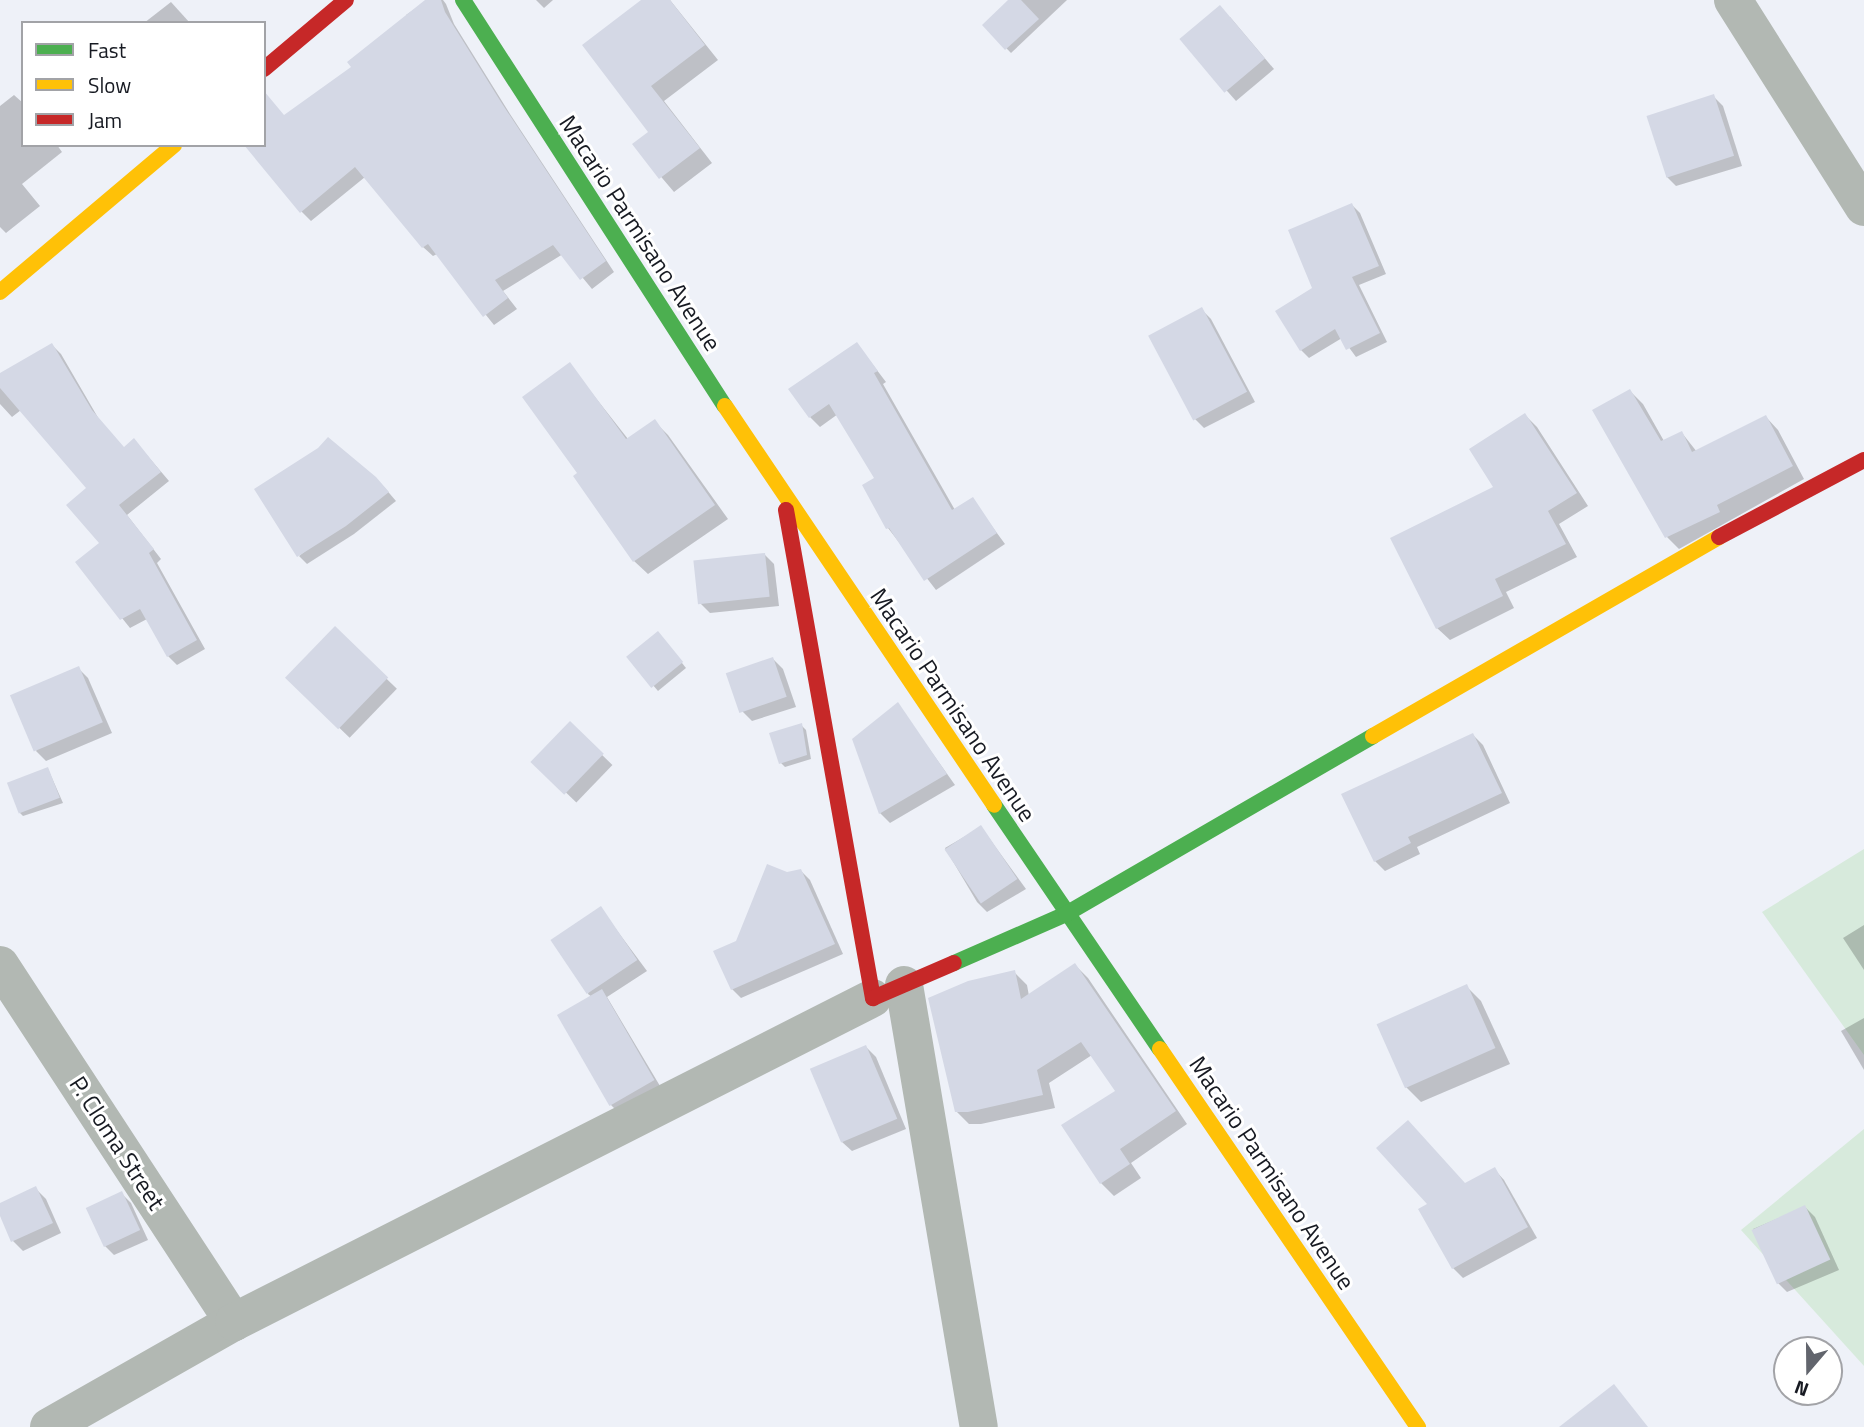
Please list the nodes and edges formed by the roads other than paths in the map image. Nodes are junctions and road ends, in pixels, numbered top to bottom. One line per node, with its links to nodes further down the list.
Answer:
1 (346, 0): 4 (street)
2 (463, 0): 9 (street, Macario Parmisano Avenue)
3 (1733, 0): 6 (street)
4 (266, 67)
5 (172, 147): 7 (street)
6 (1864, 207)
7 (0, 292)
8 (1864, 460): 10 (street)
9 (783, 495): 10 (street, Macario Parmisano Avenue); 12 (street)
10 (1066, 914): 12 (street); 16 (street, Macario Parmisano Avenue)
11 (0, 965): 13 (street, P. Cloma Street)
12 (889, 992): 13 (street); 15 (street)
13 (234, 1322): 14 (street)
14 (49, 1427)
15 (979, 1427)
16 (1418, 1427)

